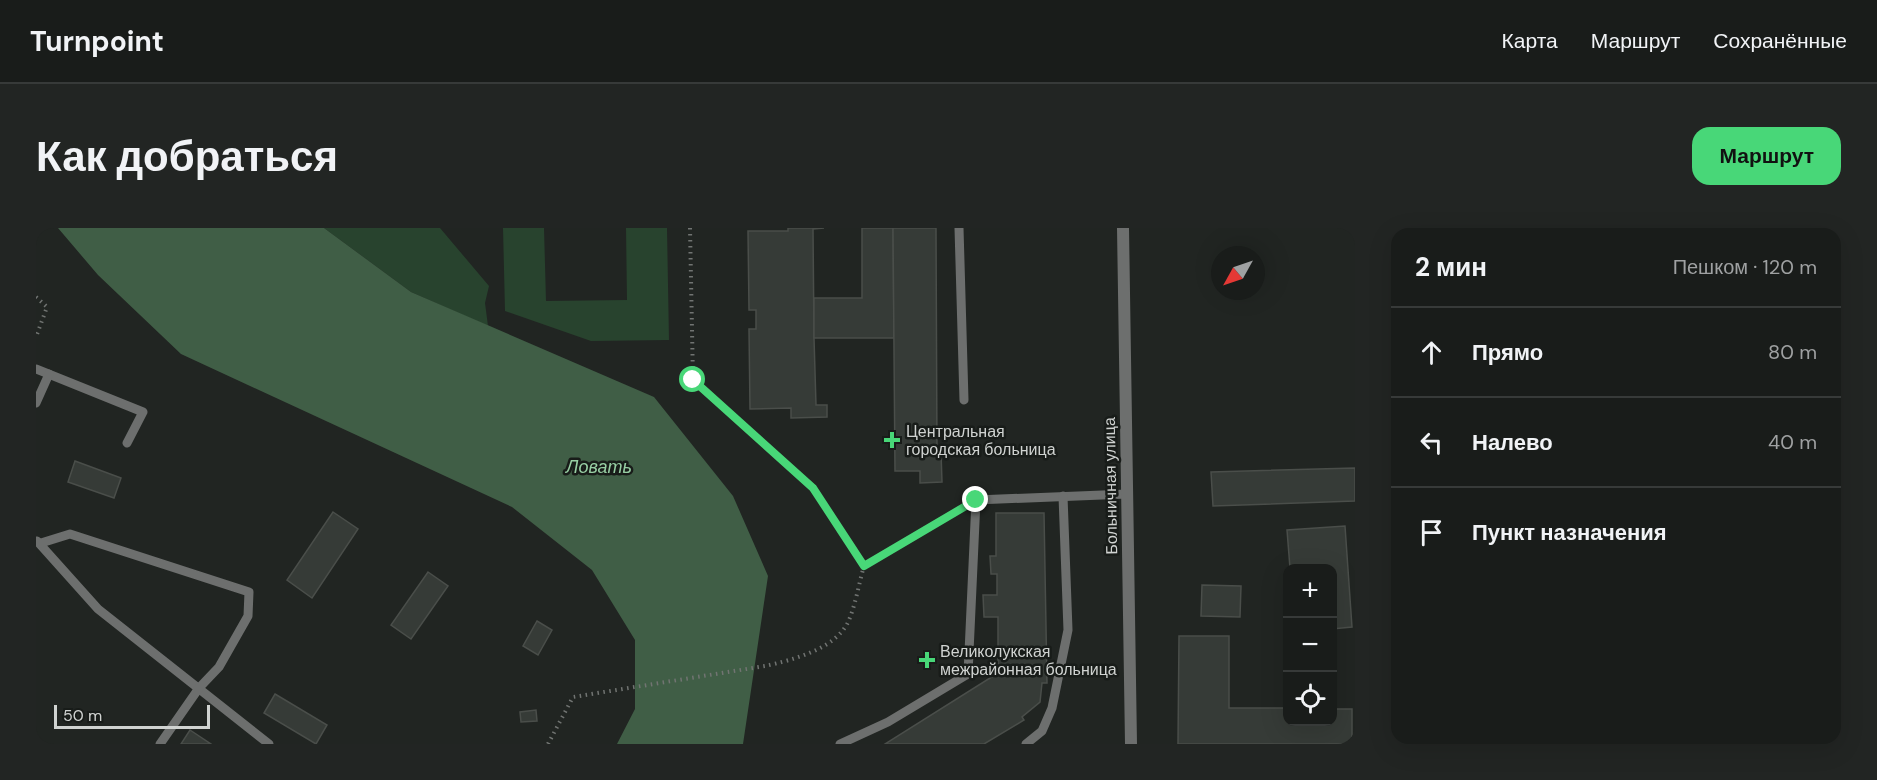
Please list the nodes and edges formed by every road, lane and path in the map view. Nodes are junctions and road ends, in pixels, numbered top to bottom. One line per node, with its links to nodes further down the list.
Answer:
1 (690, 228): 15 (path)
2 (959, 228): 8 (lane)
3 (1123, 228): 11 (street, Больничная улица)
4 (36, 297): 5 (path)
5 (36, 337)
6 (36, 369): 7 (lane)
7 (49, 374): 9 (lane); 10 (lane)
8 (964, 400)
9 (36, 403)
10 (127, 443)
11 (1127, 494): 12 (lane); 22 (street, Больничная улица)
12 (1063, 496): 13 (lane); 21 (lane)
13 (976, 500): 15 (path); 20 (lane)
14 (38, 542): 16 (lane); 16 (lane)
15 (864, 566): 19 (path)
16 (199, 688): 17 (lane); 18 (lane)
17 (160, 744)
18 (269, 744)
19 (548, 744)
20 (840, 744)
21 (1026, 744)
22 (1131, 744)

